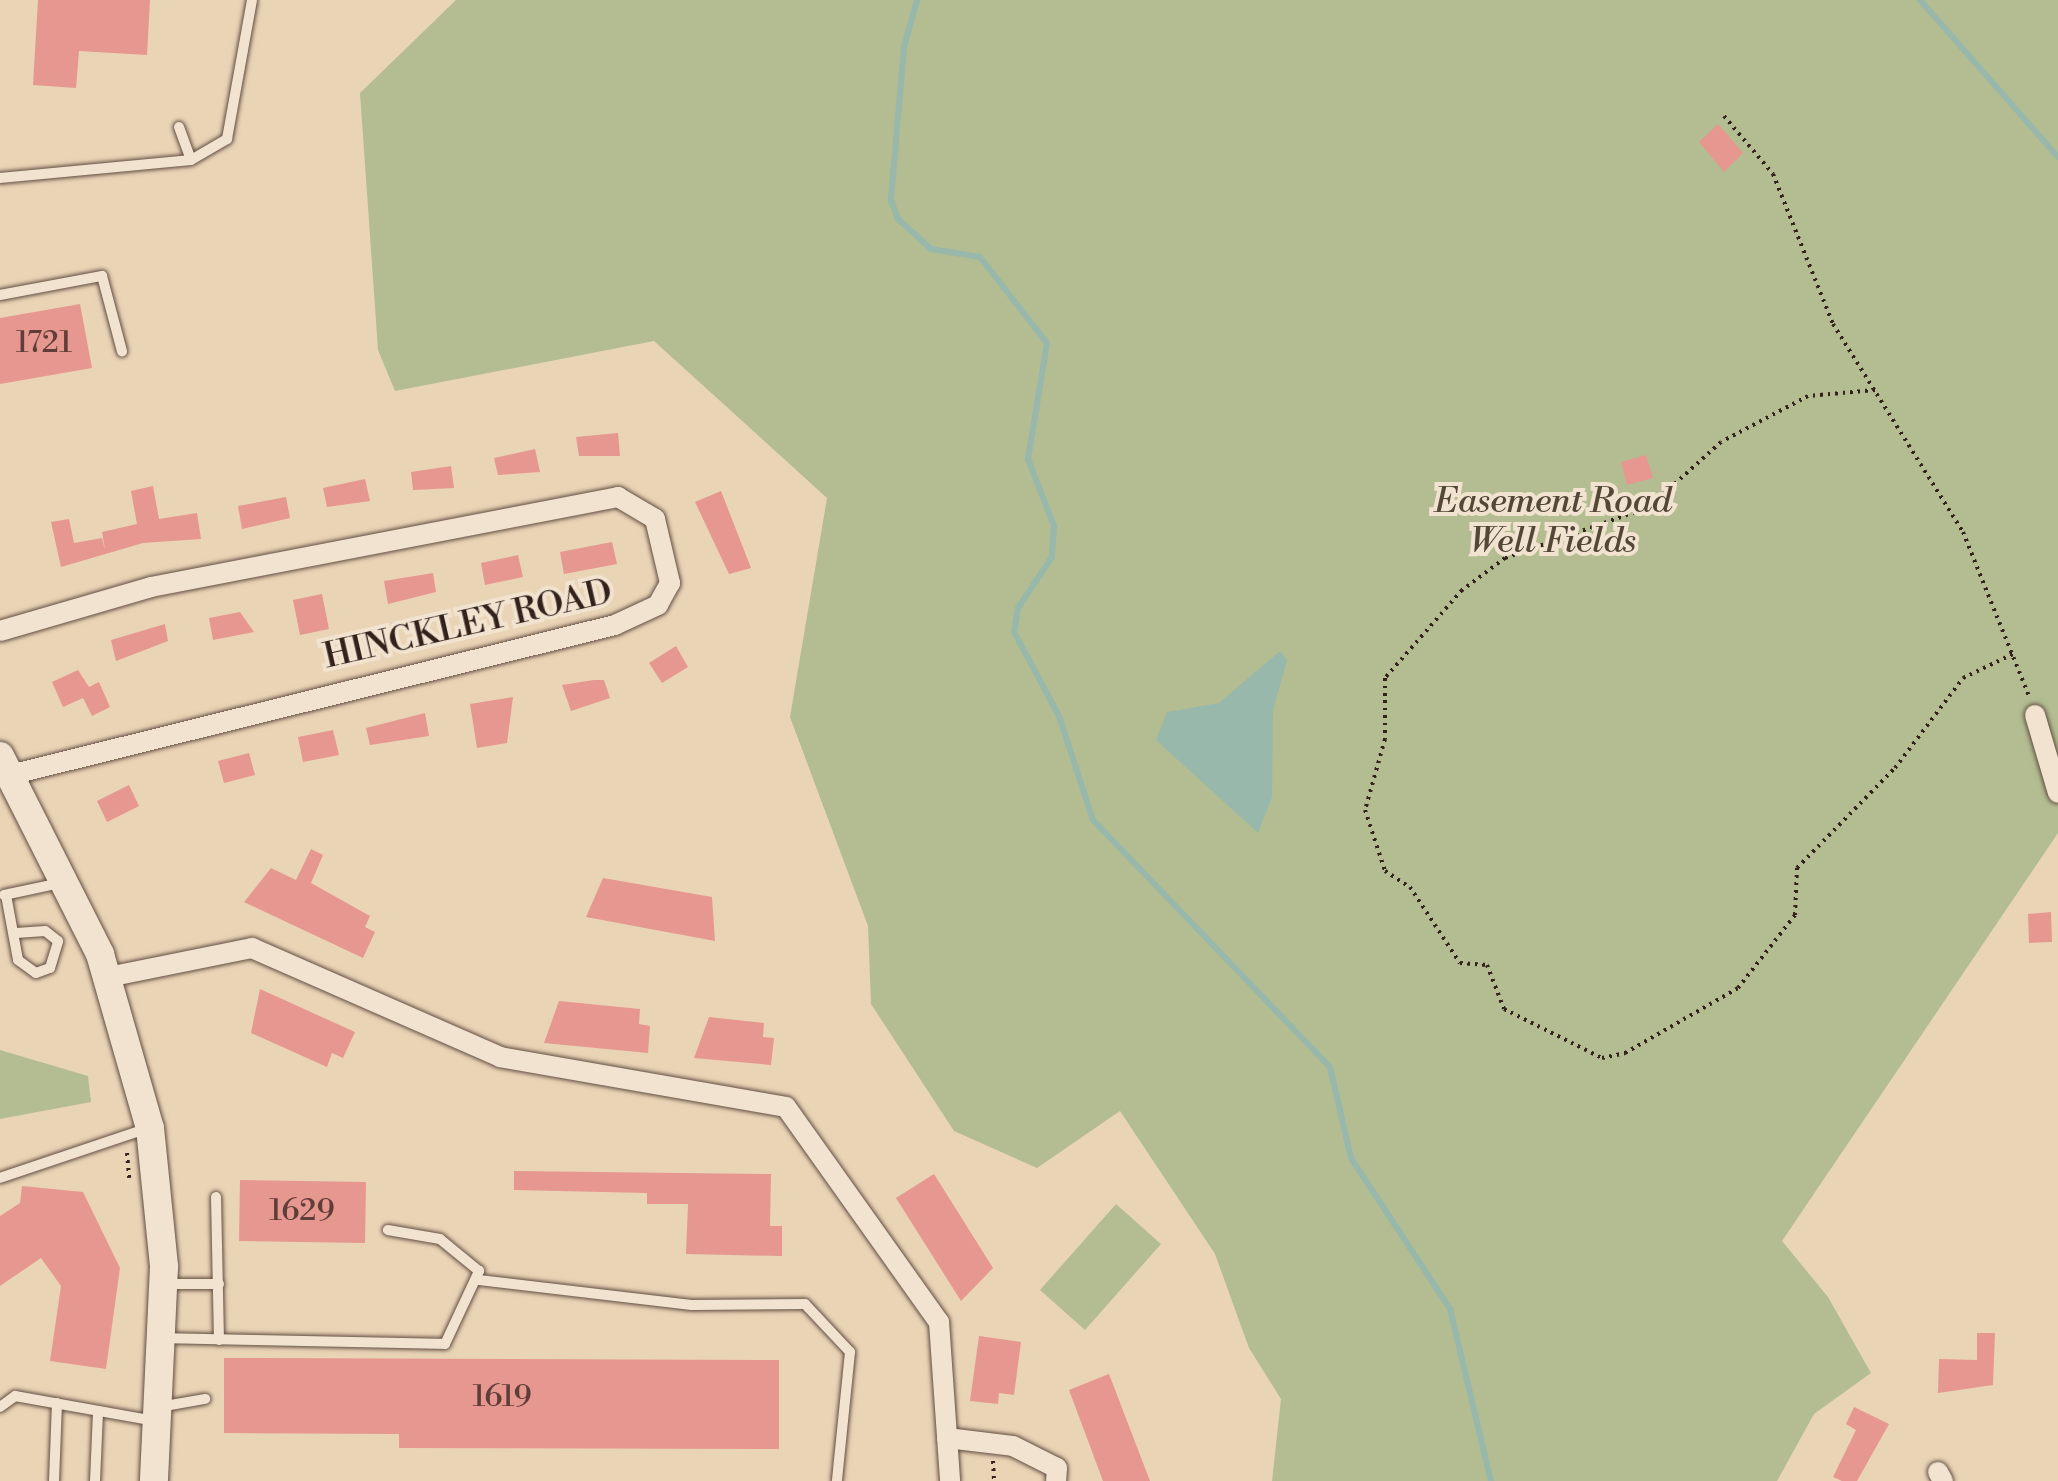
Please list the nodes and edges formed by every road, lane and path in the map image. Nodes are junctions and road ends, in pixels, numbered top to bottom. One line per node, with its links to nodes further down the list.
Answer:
1 (252, 0): 4 (lane)
2 (1724, 116): 8 (path)
3 (179, 127): 4 (lane)
4 (191, 160): 5 (lane)
5 (0, 178)
6 (0, 296): 7 (lane)
7 (122, 351)
8 (1875, 390): 10 (path); 10 (path)
9 (0, 631): 12 (street, HINCKLEY ROAD)
10 (2016, 653): 11 (path)
11 (2035, 714): 13 (street)
12 (5, 765): 14 (main road)
13 (2058, 793)
14 (66, 881): 15 (lane); 17 (main road)
15 (3, 895): 16 (lane)
16 (16, 933): 16 (lane)
17 (108, 977): 18 (main road); 32 (street)
18 (150, 1128): 19 (lane); 23 (main road)
19 (0, 1178)
20 (216, 1197): 24 (lane)
21 (388, 1230): 22 (lane)
22 (479, 1280): 26 (lane); 37 (lane)
23 (163, 1284): 24 (lane); 25 (main road)
24 (219, 1284): 26 (lane)
25 (161, 1338): 26 (lane); 31 (main road)
26 (219, 1340)
27 (205, 1399): 31 (lane)
28 (57, 1403): 29 (lane); 30 (lane); 34 (lane)
29 (0, 1407)
30 (98, 1410): 31 (lane); 35 (lane)
31 (157, 1414): 36 (main road)
32 (947, 1438): 38 (street); 40 (street)
33 (993, 1458): 39 (path)
34 (54, 1481)
35 (95, 1481)
36 (154, 1481)
37 (837, 1481)
38 (950, 1481)
39 (994, 1481)
40 (1056, 1481)

